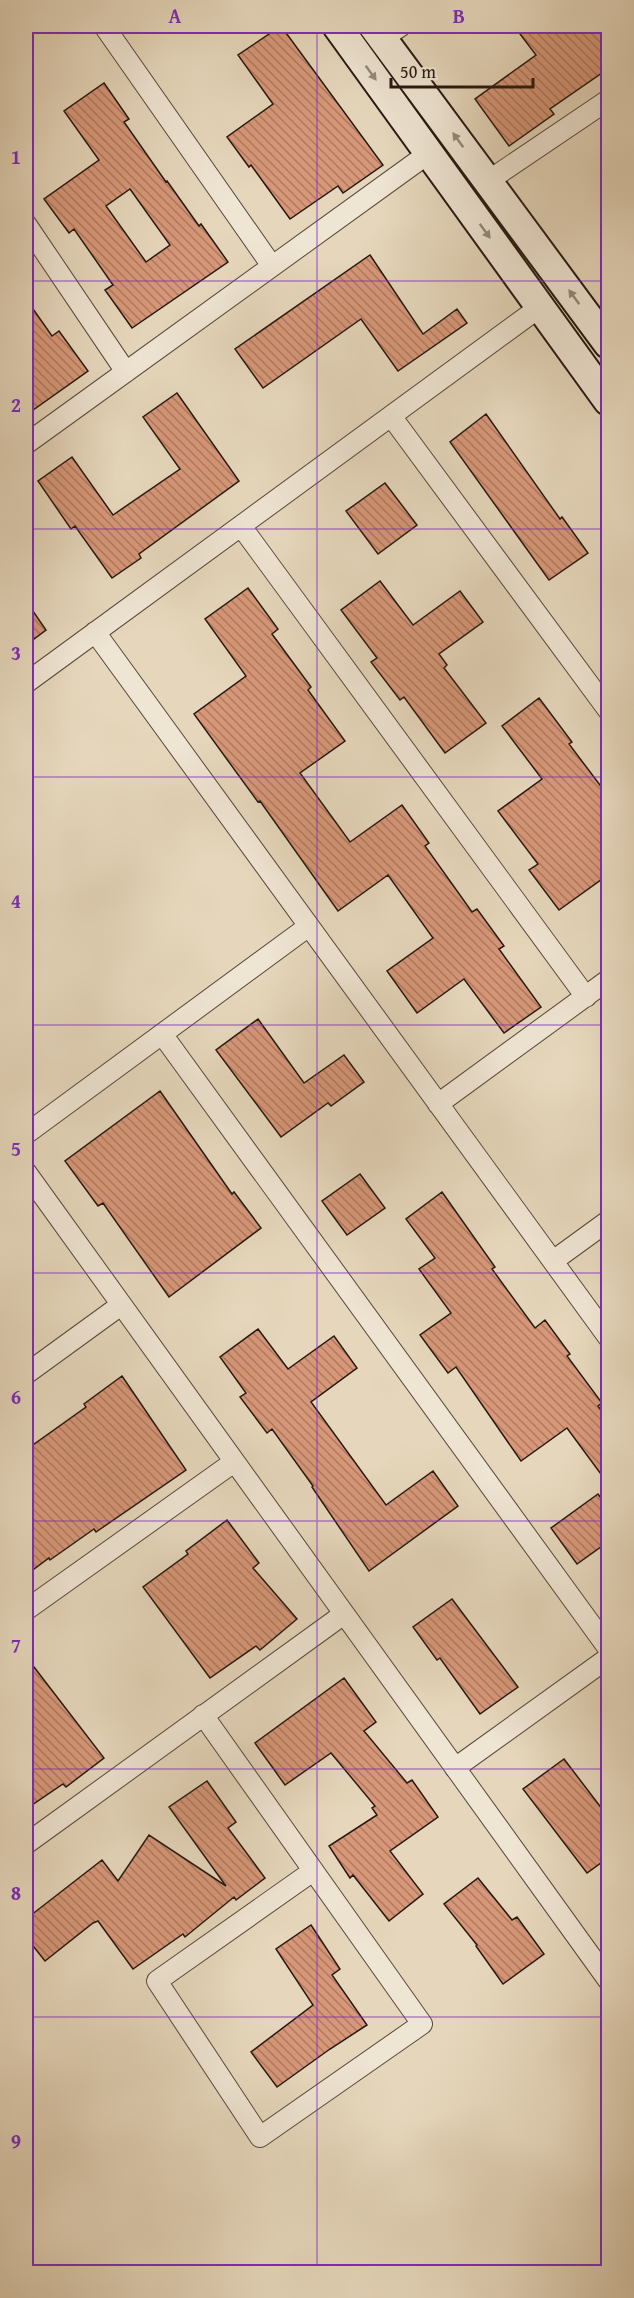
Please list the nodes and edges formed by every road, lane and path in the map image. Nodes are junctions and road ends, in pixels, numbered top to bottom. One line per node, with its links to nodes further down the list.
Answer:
1 (104, 26): 8 (street)
2 (337, 26): 5 (street, one-way to 5)
3 (385, 30): 6 (street, one-way to 3)
4 (609, 100): 6 (street)
5 (429, 153): 8 (street); 9 (street, one-way to 9)
6 (488, 181): 10 (street, one-way to 6)
7 (26, 224): 11 (street)
8 (273, 266): 11 (street)
9 (540, 307): 12 (street); 13 (street)
10 (606, 335)
11 (126, 372): 14 (street)
12 (609, 401)
13 (391, 416): 15 (street); 18 (street)
14 (26, 444)
15 (241, 526): 16 (street); 21 (street)
16 (95, 632): 17 (street); 19 (street)
17 (26, 683)
18 (609, 710)
19 (309, 926): 22 (street); 23 (street)
20 (609, 980): 21 (street)
21 (586, 997): 23 (street)
22 (162, 1034): 24 (street); 34 (street)
23 (438, 1104): 27 (street)
24 (26, 1134)
25 (26, 1172): 28 (street)
26 (609, 1221): 27 (street)
27 (553, 1261): 29 (street)
28 (121, 1305): 30 (street); 31 (street)
29 (609, 1337)
30 (26, 1374)
31 (234, 1462): 32 (street); 33 (street)
32 (26, 1610)
33 (344, 1614): 36 (street); 37 (street)
34 (609, 1648)
35 (609, 1658): 37 (street)
36 (203, 1716): 38 (street); 39 (street)
37 (455, 1768): 40 (street)
38 (26, 1844)
39 (313, 1871): 39 (street)
40 (609, 1980)

